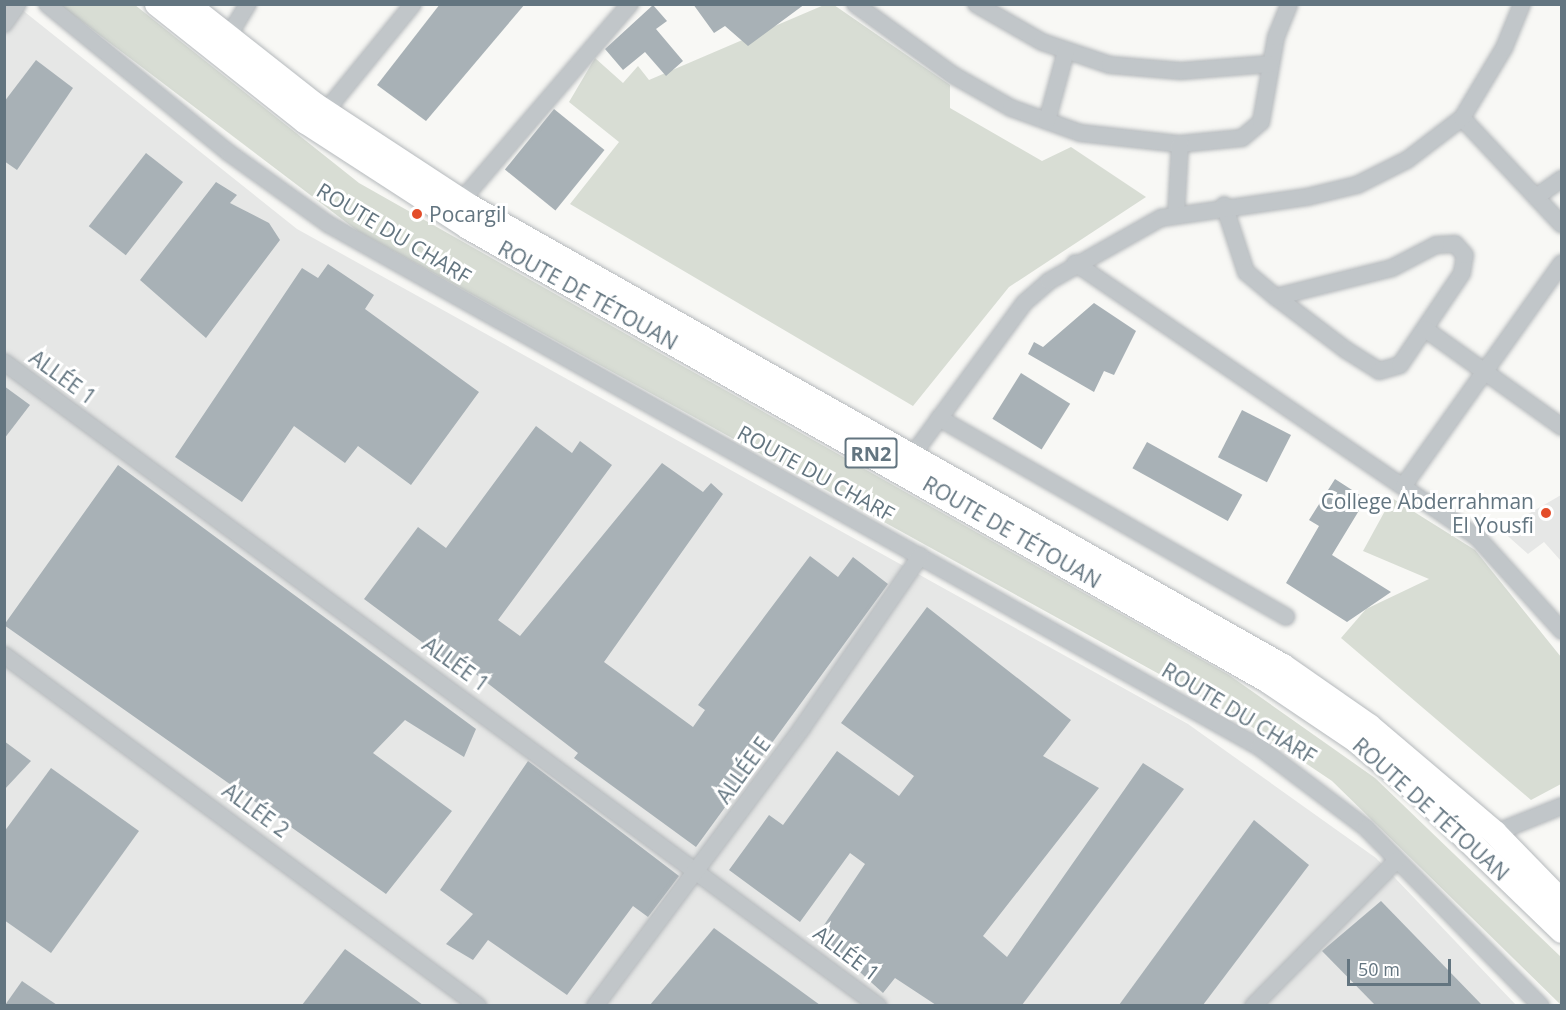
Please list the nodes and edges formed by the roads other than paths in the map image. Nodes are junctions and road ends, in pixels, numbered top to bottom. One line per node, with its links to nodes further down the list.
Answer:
1 (18, 4): 12 (street)
2 (47, 4): 36 (street, ROUTE DU CHARF)
3 (157, 4): 45 (highway, ROUTE DE TÉTOUAN / RN2)
4 (248, 4): 13 (street)
5 (413, 4): 16 (street)
6 (630, 4): 22 (street)
7 (855, 4): 18 (street)
8 (1289, 4): 15 (street)
9 (1522, 4): 17 (street)
10 (189, 5): 13 (highway, ROUTE DE TÉTOUAN / RN2)
11 (981, 6): 14 (street)
12 (4, 24)
13 (228, 37): 16 (highway, ROUTE DE TÉTOUAN / RN2)
14 (1066, 51): 15 (street); 18 (street)
15 (1270, 64): 19 (street)
16 (326, 112): 22 (highway, ROUTE DE TÉTOUAN / RN2)
17 (1462, 118): 21 (street); 23 (street)
18 (1047, 121): 19 (street)
19 (1180, 144): 24 (street)
20 (1562, 179): 21 (street)
21 (1536, 197): 25 (street)
22 (461, 201): 34 (highway, ROUTE DE TÉTOUAN / RN2)
23 (1224, 205): 24 (street); 28 (street)
24 (1176, 214): 26 (street)
25 (1562, 225)
26 (1075, 263): 32 (street); 35 (street)
27 (1562, 263): 31 (street)
28 (1276, 297): 29 (street); 29 (street)
29 (1425, 329): 31 (street)
30 (4, 362): 43 (street, ALLÉE 1)
31 (1488, 372): 33 (street); 35 (street)
32 (939, 418): 34 (street); 37 (street)
33 (1562, 427)
34 (914, 453): 41 (highway, ROUTE DE TÉTOUAN / RN2)
35 (1404, 485): 38 (street)
36 (920, 556): 42 (street, ROUTE DU CHARF); 43 (street, ALLÉE E)
37 (1287, 616)
38 (1562, 631)
39 (4, 655): 46 (street, ALLÉE 2)
40 (1562, 806): 41 (street)
41 (1495, 833): 44 (highway, ROUTE DE TÉTOUAN / RN2)
42 (1396, 861): 49 (street); 50 (street, ROUTE DU CHARF)
43 (699, 870): 47 (street, ALLÉE E); 48 (street, ALLÉE 1)
44 (1562, 902)
45 (1562, 931)
46 (478, 1005)
47 (595, 1005)
48 (878, 1005)
49 (1253, 1005)
50 (1541, 1005)

